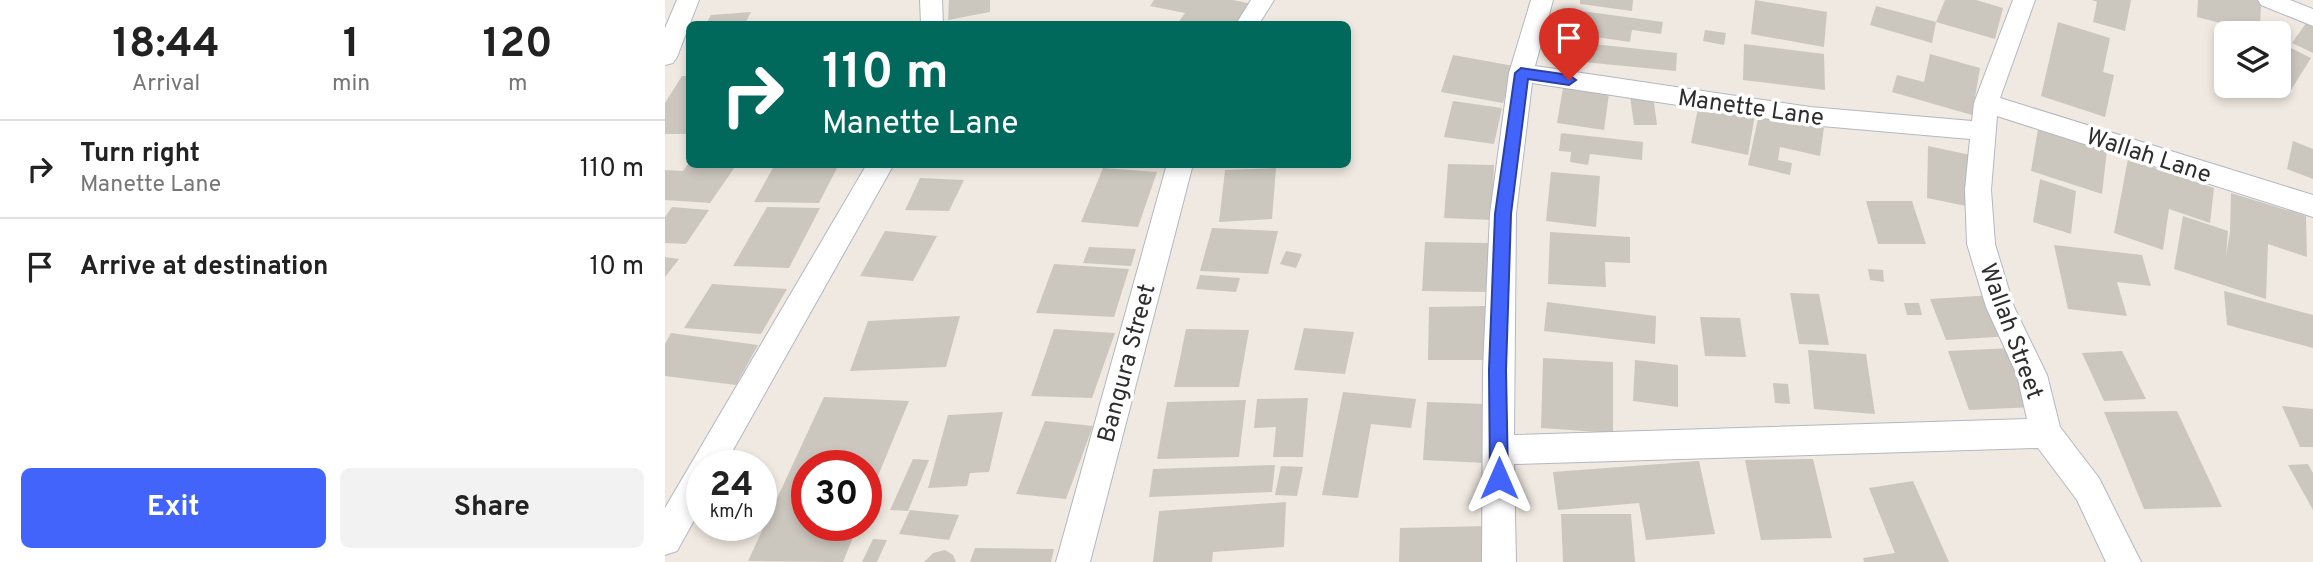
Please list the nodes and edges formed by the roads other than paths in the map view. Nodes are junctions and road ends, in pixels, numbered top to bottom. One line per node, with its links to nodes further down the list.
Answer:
1 (688, 0): 10 (street)
2 (932, 0): 8 (street)
3 (1263, 0): 9 (street)
4 (1542, 0): 11 (street)
5 (2024, 0): 12 (street, Wallah Street)
6 (2269, 0): 7 (street)
7 (2313, 18)
8 (932, 21)
9 (1249, 21)
10 (665, 57)
11 (1521, 73): 13 (street, Manette Lane); 19 (street)
12 (1986, 103): 13 (street, Wallah Street); 16 (street, Wallah Lane)
13 (1982, 131): 17 (street, Wallah Street)
14 (879, 168): 18 (street)
15 (1179, 168): 22 (street, Bangura Street)
16 (2313, 206)
17 (2046, 433): 19 (street); 24 (street, Wallah Street)
18 (716, 450)
19 (1499, 450): 23 (street)
20 (686, 503): 21 (street)
21 (665, 539)
22 (1073, 562)
23 (1499, 562)
24 (2124, 562)

